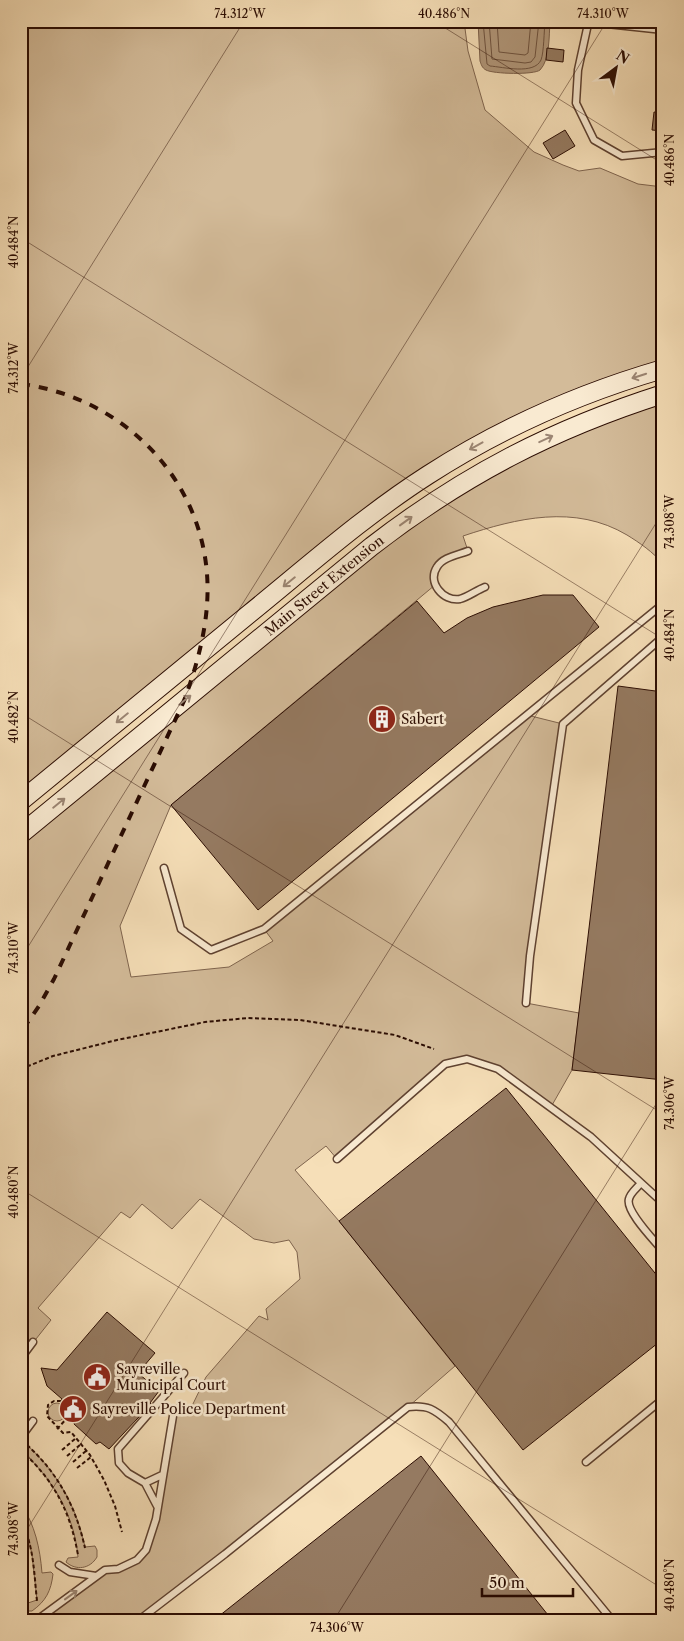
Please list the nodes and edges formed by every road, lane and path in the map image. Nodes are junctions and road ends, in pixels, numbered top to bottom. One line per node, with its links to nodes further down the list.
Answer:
1 (663, 30): 2 (lane)
2 (663, 152)
3 (663, 369): 9 (main road, Main Street Extension, one-way to 9)
4 (663, 394): 10 (main road, Main Street Extension, one-way to 4)
5 (468, 551): 6 (lane)
6 (485, 587)
7 (663, 604): 11 (lane)
8 (663, 637): 12 (lane)
9 (21, 801)
10 (21, 834)
11 (164, 868)
12 (526, 1003)
13 (434, 1049): 14 (path)
14 (21, 1069)
15 (337, 1159): 16 (lane)
16 (641, 1183): 17 (lane); 18 (lane)
17 (663, 1203)
18 (663, 1251)
19 (33, 1342): 20 (lane)
20 (21, 1358)
21 (184, 1373): 43 (lane)
22 (663, 1399): 39 (lane)
23 (61, 1401): 27 (path)
24 (70, 1412): 27 (path)
25 (173, 1416): 42 (lane)
26 (33, 1422): 28 (lane)
27 (57, 1428): 29 (path)
28 (21, 1437)
29 (76, 1438): 31 (path); 33 (path)
30 (26, 1444): 47 (path)
31 (81, 1444): 34 (path); 35 (path)
32 (21, 1450): 37 (path)
33 (62, 1450)
34 (86, 1451): 36 (path); 38 (path)
35 (67, 1456)
36 (91, 1457): 41 (path); 46 (path)
37 (30, 1458): 40 (path); 48 (path)
38 (72, 1462)
39 (586, 1462)
40 (21, 1468)
41 (77, 1468)
42 (162, 1475): 43 (lane); 44 (lane)
43 (145, 1483): 44 (lane)
44 (157, 1506): 50 (lane)
45 (21, 1521): 51 (path)
46 (122, 1532)
47 (85, 1548)
48 (78, 1556)
49 (59, 1565): 50 (lane)
50 (96, 1576): 52 (lane, one-way to 50)
51 (37, 1600)
52 (37, 1620)
53 (139, 1620): 54 (lane)
54 (612, 1620)

